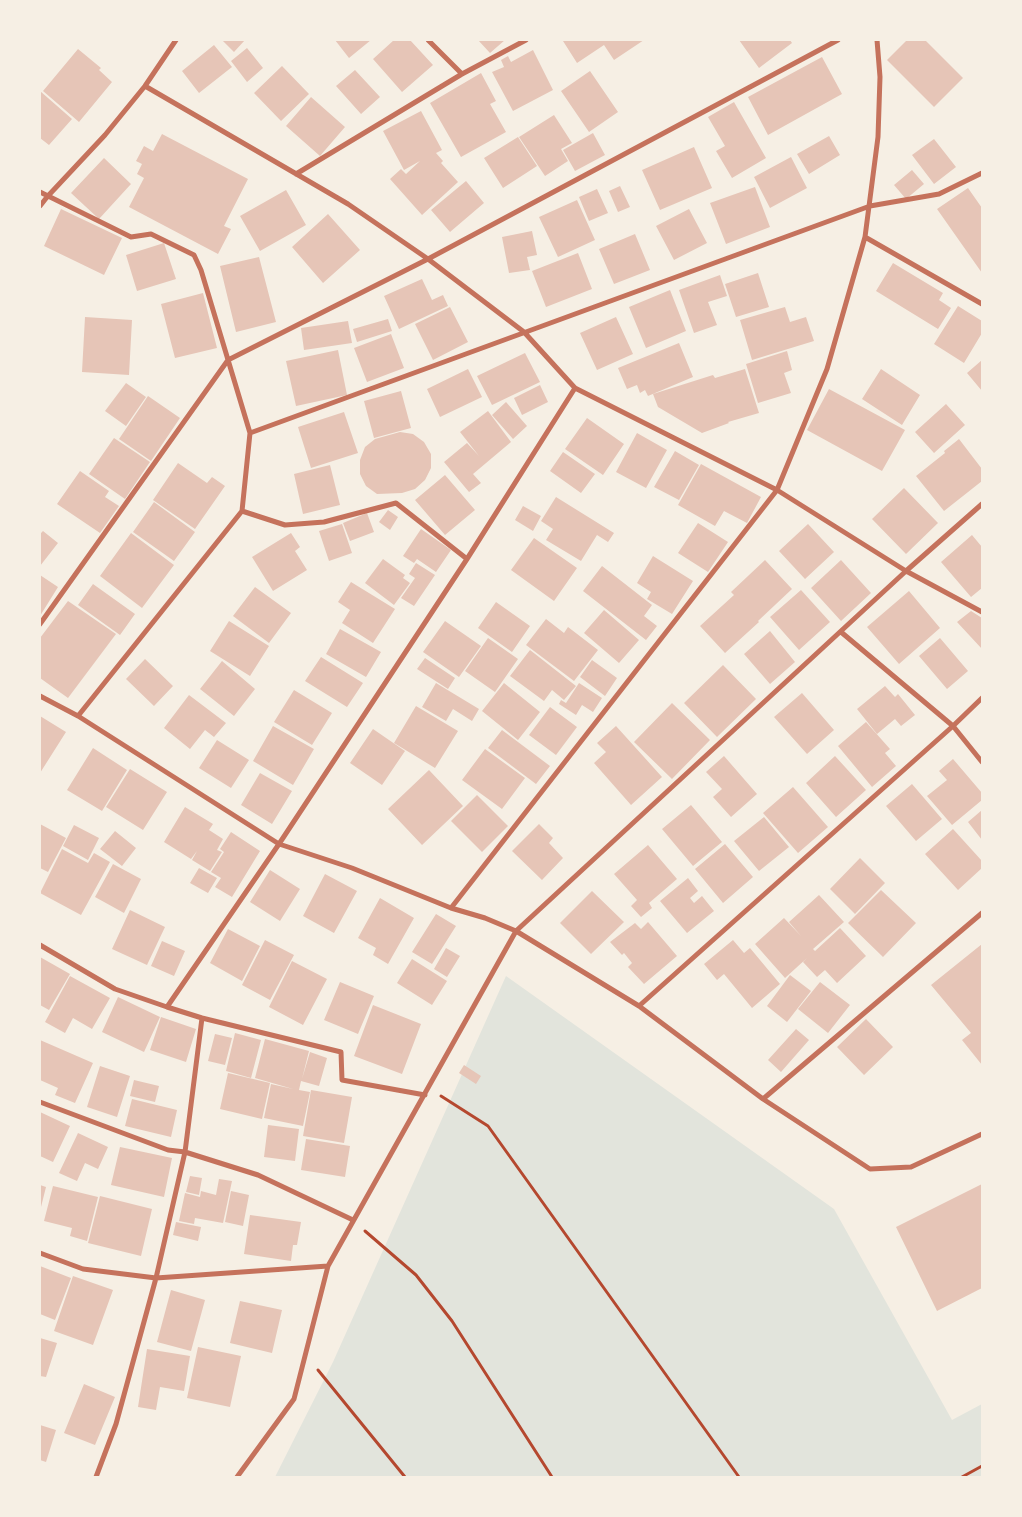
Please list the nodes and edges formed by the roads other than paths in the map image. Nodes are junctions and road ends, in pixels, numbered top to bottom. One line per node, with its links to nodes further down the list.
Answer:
1 (176, 40): 7 (street)
2 (428, 40): 6 (street)
3 (526, 40): 6 (street)
4 (838, 40): 15 (street)
5 (877, 40): 13 (street)
6 (462, 74): 9 (street)
7 (145, 86): 9 (street); 11 (street)
8 (982, 173): 13 (street)
9 (296, 174): 15 (street)
10 (40, 192): 11 (street)
11 (47, 197): 12 (street); 18 (street)
12 (40, 206)
13 (870, 206): 14 (street); 17 (street)
14 (865, 237): 16 (street); 21 (street)
15 (428, 259): 17 (street); 18 (street)
16 (982, 304)
17 (524, 332): 19 (street); 20 (street)
18 (228, 360): 20 (street); 27 (street)
19 (575, 388): 21 (street); 24 (street)
20 (250, 433): 23 (street)
21 (777, 490): 25 (street); 35 (street)
22 (982, 504): 25 (street)
23 (242, 511): 24 (street); 31 (street)
24 (468, 559): 34 (street)
25 (906, 571): 26 (street); 28 (street)
26 (982, 612)
27 (40, 624)
28 (841, 632): 32 (street); 37 (street)
29 (40, 696): 31 (street)
30 (982, 698): 32 (street)
31 (78, 716): 34 (street)
32 (952, 726): 33 (street); 39 (street)
33 (982, 762)
34 (279, 844): 35 (street); 40 (street)
35 (451, 908): 37 (street)
36 (982, 913): 43 (street)
37 (516, 931): 39 (street); 42 (street)
38 (40, 945): 40 (street)
39 (639, 1006): 43 (street)
40 (167, 1007): 41 (street)
41 (202, 1018): 42 (street); 46 (street)
42 (425, 1094): 47 (street)
43 (763, 1099): 45 (street)
44 (40, 1102): 46 (street)
45 (982, 1134)
46 (185, 1152): 47 (street); 50 (street)
47 (353, 1220): 49 (street)
48 (40, 1253): 50 (street)
49 (328, 1266): 50 (street); 52 (street)
50 (156, 1278): 51 (street)
51 (96, 1477)
52 (237, 1477)

